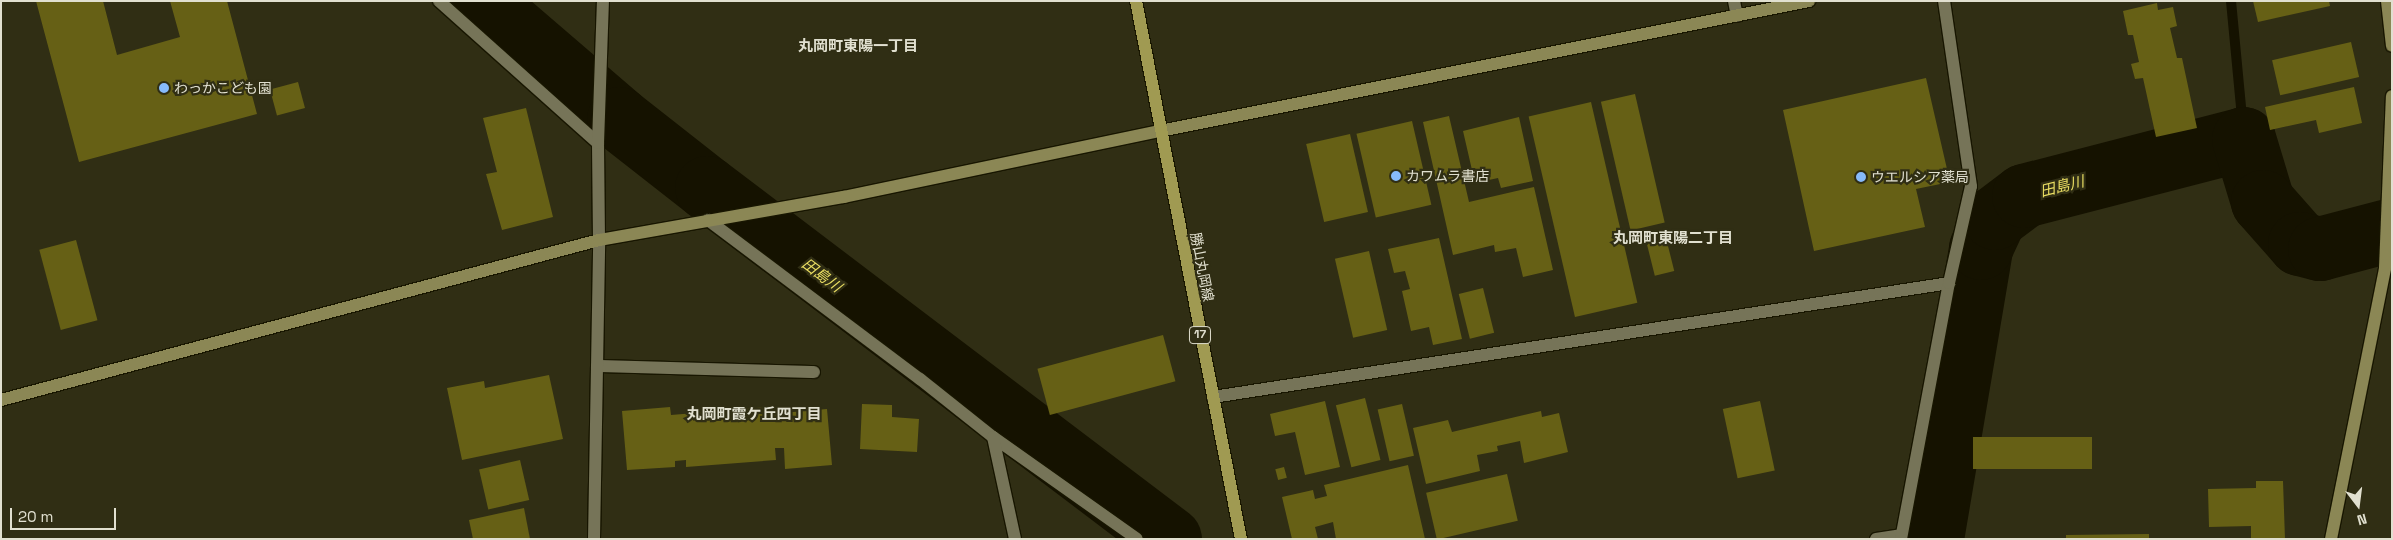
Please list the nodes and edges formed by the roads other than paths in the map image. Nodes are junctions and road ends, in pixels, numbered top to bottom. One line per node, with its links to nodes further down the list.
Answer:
1 (439, 1): 12 (street)
2 (604, 1): 12 (street)
3 (1136, 1): 11 (main road, 勝山丸岡線 / 17)
4 (1734, 1): 8 (street)
5 (1810, 1): 8 (street)
6 (1944, 1): 16 (street)
7 (2387, 1): 9 (street)
8 (1737, 16): 11 (street)
9 (2392, 46)
10 (2392, 96): 15 (street)
11 (1160, 131): 13 (street); 19 (main road, 勝山丸岡線 / 17)
12 (598, 142): 14 (street)
13 (708, 220): 14 (street); 21 (street)
14 (599, 240): 17 (street); 20 (street)
15 (2387, 263): 28 (street)
16 (1949, 283): 19 (street); 22 (street)
17 (597, 366): 18 (street); 23 (street)
18 (814, 372)
19 (1213, 397): 26 (main road, 勝山丸岡線 / 17)
20 (1, 400)
21 (993, 437): 24 (street); 25 (street)
22 (1901, 537): 27 (street)
23 (594, 539)
24 (1015, 539)
25 (1137, 539)
26 (1241, 539)
27 (1876, 539)
28 (2331, 539)

